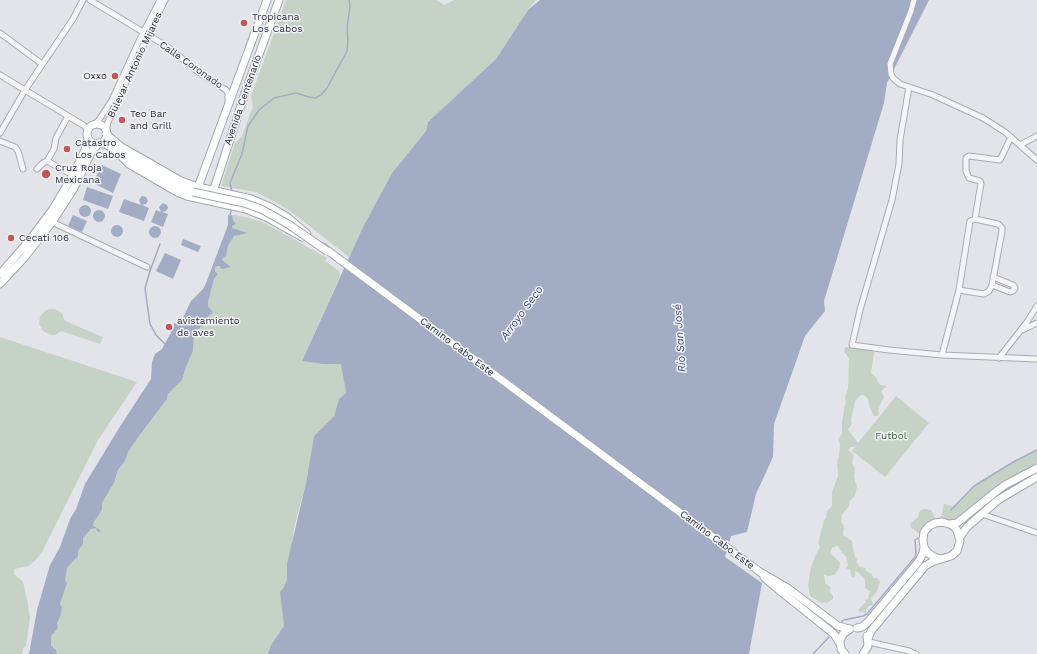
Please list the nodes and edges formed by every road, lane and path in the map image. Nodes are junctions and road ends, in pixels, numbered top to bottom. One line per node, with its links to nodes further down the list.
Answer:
1 (83, 0): 10 (street)
2 (90, 0): 9 (street, Calle Coronado)
3 (160, 0): 9 (street, Bulevar Antonio Mijares)
4 (165, 0): 9 (street, Bulevar Antonio Mijares)
5 (267, 0): 15 (main road, Avenida Centenario)
6 (279, 0): 32 (main road, Avenida Centenario)
7 (914, 0): 12 (street)
8 (0, 33): 10 (street)
9 (146, 34): 15 (street, Calle Coronado); 16 (street, Bulevar Antonio Mijares); 18 (street, Bulevar Antonio Mijares)
10 (42, 64): 13 (street)
11 (0, 75): 13 (street)
12 (909, 87): 20 (street); 47 (street)
13 (24, 90): 14 (street); 17 (street)
14 (68, 116): 16 (street); 27 (street)
15 (224, 118): 33 (main road, Avenida Centenario)
16 (91, 127): 18 (main road); 21 (main road)
17 (0, 133)
18 (106, 133): 23 (main road); 25 (main road, Camino Cabo Este)
19 (1037, 136): 24 (street)
20 (1011, 137): 24 (street); 35 (street)
21 (88, 139): 23 (main road); 30 (main road)
22 (0, 141): 29 (street)
23 (99, 143): 25 (main road, Camino Cabo Este); 31 (main road)
24 (1020, 145): 26 (street)
25 (116, 147): 33 (main road); 33 (main road, Camino Cabo Este); 33 (main road)
26 (1037, 160)
27 (47, 161): 28 (street); 30 (street)
28 (37, 168)
29 (23, 169)
30 (72, 175): 31 (main road)
31 (70, 186): 36 (main road); 39 (main road)
32 (213, 190): 33 (main road); 34 (main road, Avenida Centenario); 37 (main road, bridge)
33 (195, 192): 34 (main road); 37 (main road, Camino Cabo Este, bridge)
34 (210, 201): 37 (main road, bridge)
35 (975, 219): 40 (street); 43 (street)
36 (52, 222): 38 (street); 41 (main road)
37 (327, 250): 58 (main road, Camino Cabo Este)
38 (147, 266)
39 (0, 274)
40 (994, 277): 42 (street); 42 (street)
41 (0, 284)
42 (992, 285): 43 (street)
43 (959, 290): 47 (street)
44 (1037, 306): 46 (street)
45 (1037, 323): 46 (street)
46 (1021, 330): 48 (street)
47 (942, 354): 48 (street)
48 (999, 358): 49 (street)
49 (1037, 359)
50 (1037, 468): 53 (main road)
51 (1037, 477): 52 (main road)
52 (982, 514): 54 (street); 55 (main road)
53 (950, 524): 55 (main road); 56 (main road)
54 (1037, 533)
55 (960, 537): 57 (main road)
56 (924, 547): 57 (main road); 59 (main road)
57 (941, 559): 61 (main road)
58 (760, 572): 60 (main road, Camino Cabo Este); 62 (main road, Camino Cabo Este)
59 (857, 628): 60 (main road); 61 (main road)
60 (849, 629): 62 (main road)
61 (868, 641): 64 (main road); 65 (street)
62 (840, 644): 63 (main road, Camino Cabo Este)
63 (845, 654)
64 (863, 654)
65 (916, 654)

